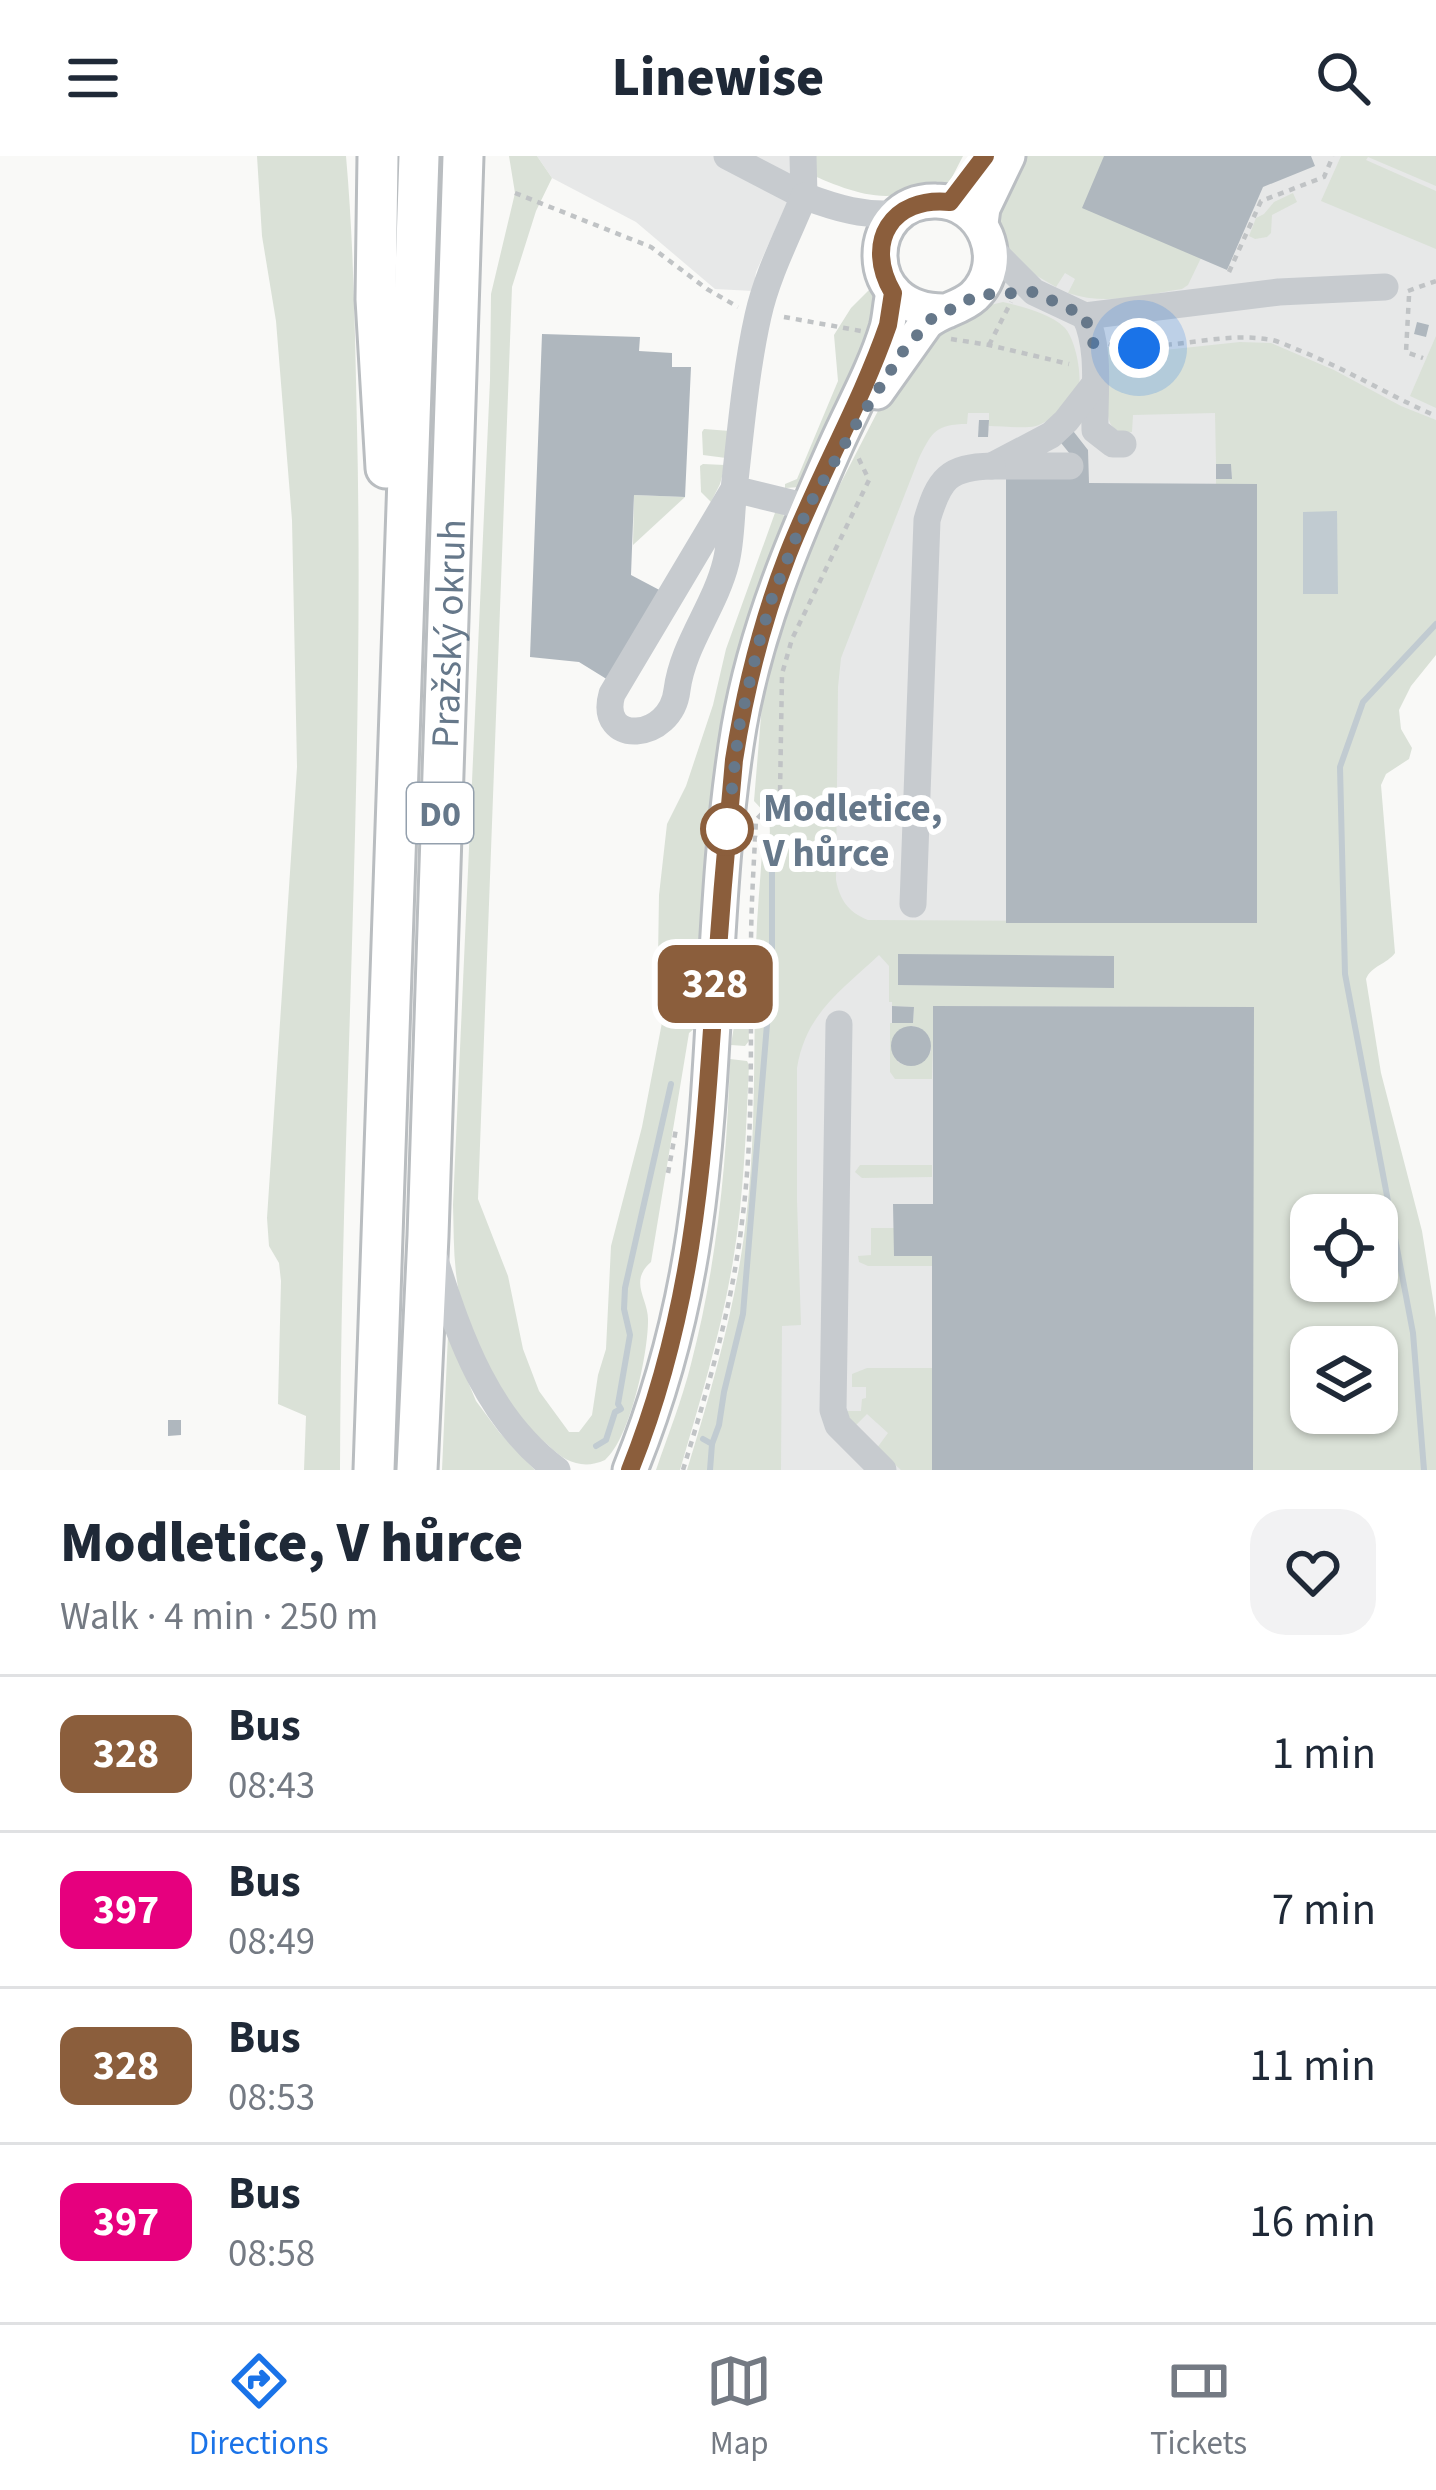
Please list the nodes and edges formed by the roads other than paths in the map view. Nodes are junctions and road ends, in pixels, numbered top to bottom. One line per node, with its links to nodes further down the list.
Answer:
1 (377, 156): 25 (highway)
2 (419, 156): 25 (highway, Pražský okruh / D0)
3 (463, 156): 28 (highway, Pražský okruh / D0)
4 (728, 156): 8 (lane)
5 (803, 156): 8 (lane)
6 (985, 156): 9 (main road)
7 (1008, 156): 12 (main road)
8 (804, 196): 10 (lane); 23 (lane)
9 (950, 202): 11 (main road); 12 (main road)
10 (832, 207): 11 (lane); 13 (lane)
11 (900, 213): 13 (main road)
12 (986, 236): 15 (lane); 17 (main road)
13 (880, 260): 16 (main road)
14 (1396, 289): 18 (lane)
15 (1034, 292): 17 (lane); 18 (lane)
16 (893, 293): 17 (main road); 24 (main road)
17 (953, 314): 24 (main road)
18 (1089, 330): 19 (lane)
19 (1094, 385): 21 (lane); 22 (lane)
20 (1123, 444): 21 (lane)
21 (1084, 450): 22 (lane)
22 (992, 466): 26 (lane)
23 (734, 489): 23 (lane); 24 (lane)
24 (808, 507): 32 (main road)
25 (401, 666): 29 (highway, Pražský okruh / D0)
26 (913, 904)
27 (838, 1024): 33 (lane)
28 (428, 1236): 30 (highway, Pražský okruh / D0); 31 (lane)
29 (374, 1470)
30 (417, 1470)
31 (557, 1470)
32 (630, 1470)
33 (883, 1470)

